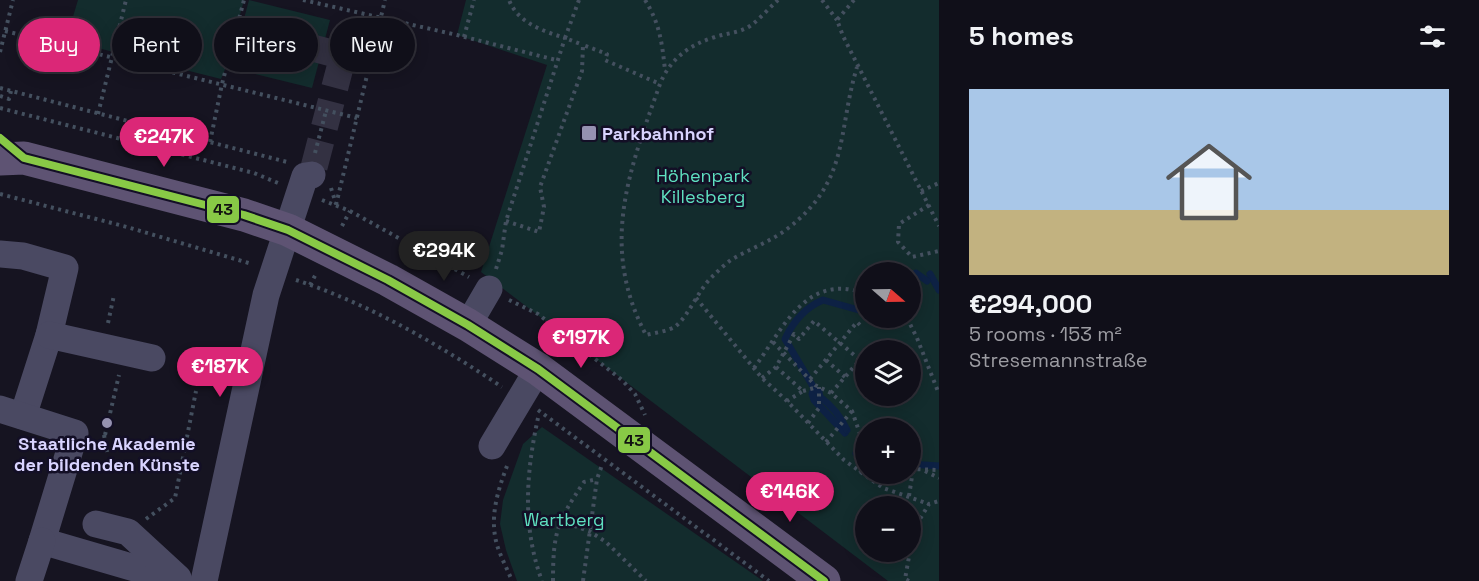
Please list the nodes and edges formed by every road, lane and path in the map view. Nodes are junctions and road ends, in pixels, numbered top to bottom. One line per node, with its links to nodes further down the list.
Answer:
1 (13, 0): 18 (path)
2 (126, 0): 13 (path)
3 (244, 0): 29 (path)
4 (303, 0): 14 (path)
5 (385, 0): 15 (path)
6 (474, 0): 19 (path)
7 (509, 0): 20 (path)
8 (579, 0): 20 (path)
9 (645, 0): 26 (path)
10 (778, 0): 26 (path)
11 (822, 0): 16 (path)
12 (854, 0): 16 (path)
13 (122, 18)
14 (377, 18)
15 (381, 18)
16 (837, 20): 25 (path)
17 (415, 26): 19 (path)
18 (5, 30): 22 (path); 23 (path)
19 (464, 37): 24 (path)
20 (565, 38): 21 (path); 24 (path)
21 (583, 45): 30 (path); 48 (path)
22 (0, 52)
23 (112, 57): 36 (path)
24 (556, 60): 48 (path)
25 (857, 67): 43 (path); 58 (path)
26 (665, 70): 30 (path)
27 (173, 72): 29 (path)
28 (368, 72): 37 (path)
29 (222, 84): 35 (path); 38 (path)
30 (660, 84): 58 (path)
31 (0, 88): 32 (path)
32 (11, 92): 33 (path); 36 (path)
33 (0, 96)
34 (0, 108): 41 (path)
35 (326, 111): 37 (path); 40 (path)
36 (98, 114): 38 (path)
37 (357, 118): 45 (path)
38 (210, 142): 40 (path)
39 (8, 152): 50 (main road)
40 (305, 165): 50 (street)
41 (254, 173)
42 (939, 183): 43 (path)
43 (921, 191): 46 (path)
44 (0, 194): 53 (path)
45 (336, 205)
46 (929, 205): 49 (path); 51 (path)
47 (350, 211): 55 (path)
48 (506, 221): 55 (path)
49 (939, 226)
50 (288, 230): 60 (main road); 112 (street)
51 (939, 251)
52 (0, 254): 62 (street)
53 (247, 261)
54 (310, 285): 83 (path)
55 (489, 289): 60 (street); 87 (path)
56 (855, 290): 63 (path)
57 (114, 295): 65 (path)
58 (696, 298): 72 (path)
59 (855, 324): 64 (path)
60 (468, 325): 73 (main road)
61 (912, 328): 81 (path)
62 (49, 335): 65 (street); 85 (street)
63 (773, 342): 66 (path); 72 (path)
64 (839, 343): 66 (path); 67 (path); 69 (path)
65 (114, 349): 68 (street); 89 (path)
66 (784, 353): 71 (path); 76 (path)
67 (855, 357)
68 (152, 358)
69 (826, 360): 74 (path); 76 (path)
70 (855, 365): 74 (path)
71 (776, 367): 75 (path); 79 (path)
72 (754, 368): 75 (path)
73 (538, 369): 83 (street); 119 (main road)
74 (845, 377): 80 (path)
75 (762, 378): 82 (path)
76 (810, 380): 77 (path)
77 (817, 386): 79 (path); 80 (path); 88 (path)
78 (196, 391): 108 (path)
79 (803, 391): 82 (path)
80 (831, 393): 84 (path)
81 (939, 394)
82 (787, 401): 88 (path)
83 (531, 410): 91 (street); 114 (path); 118 (path)
84 (852, 411): 86 (path); 90 (path)
85 (11, 412): 109 (street)
86 (855, 420)
87 (647, 421)
88 (808, 423): 90 (path)
89 (105, 435)
90 (826, 442): 93 (path)
91 (501, 452): 113 (path)
92 (602, 465): 98 (path)
93 (855, 469)
94 (939, 470): 96 (path)
95 (921, 471): 96 (path)
96 (925, 471): 97 (path)
97 (939, 478)
98 (597, 479): 105 (path); 107 (path)
99 (876, 484): 101 (path)
100 (910, 484): 101 (path)
101 (909, 496)
102 (921, 501): 104 (path)
103 (939, 501): 104 (path)
104 (929, 504): 120 (path)
105 (560, 521): 107 (path); 115 (path)
106 (96, 524): 108 (street)
107 (590, 531): 116 (path); 117 (path)
108 (128, 532): 111 (street)
109 (42, 541): 110 (street); 111 (street)
110 (29, 581)
111 (180, 581)
112 (204, 581)
113 (512, 581)
114 (542, 581)
115 (553, 581)
116 (583, 581)
117 (646, 581)
118 (769, 581)
119 (824, 581)
120 (909, 581)

